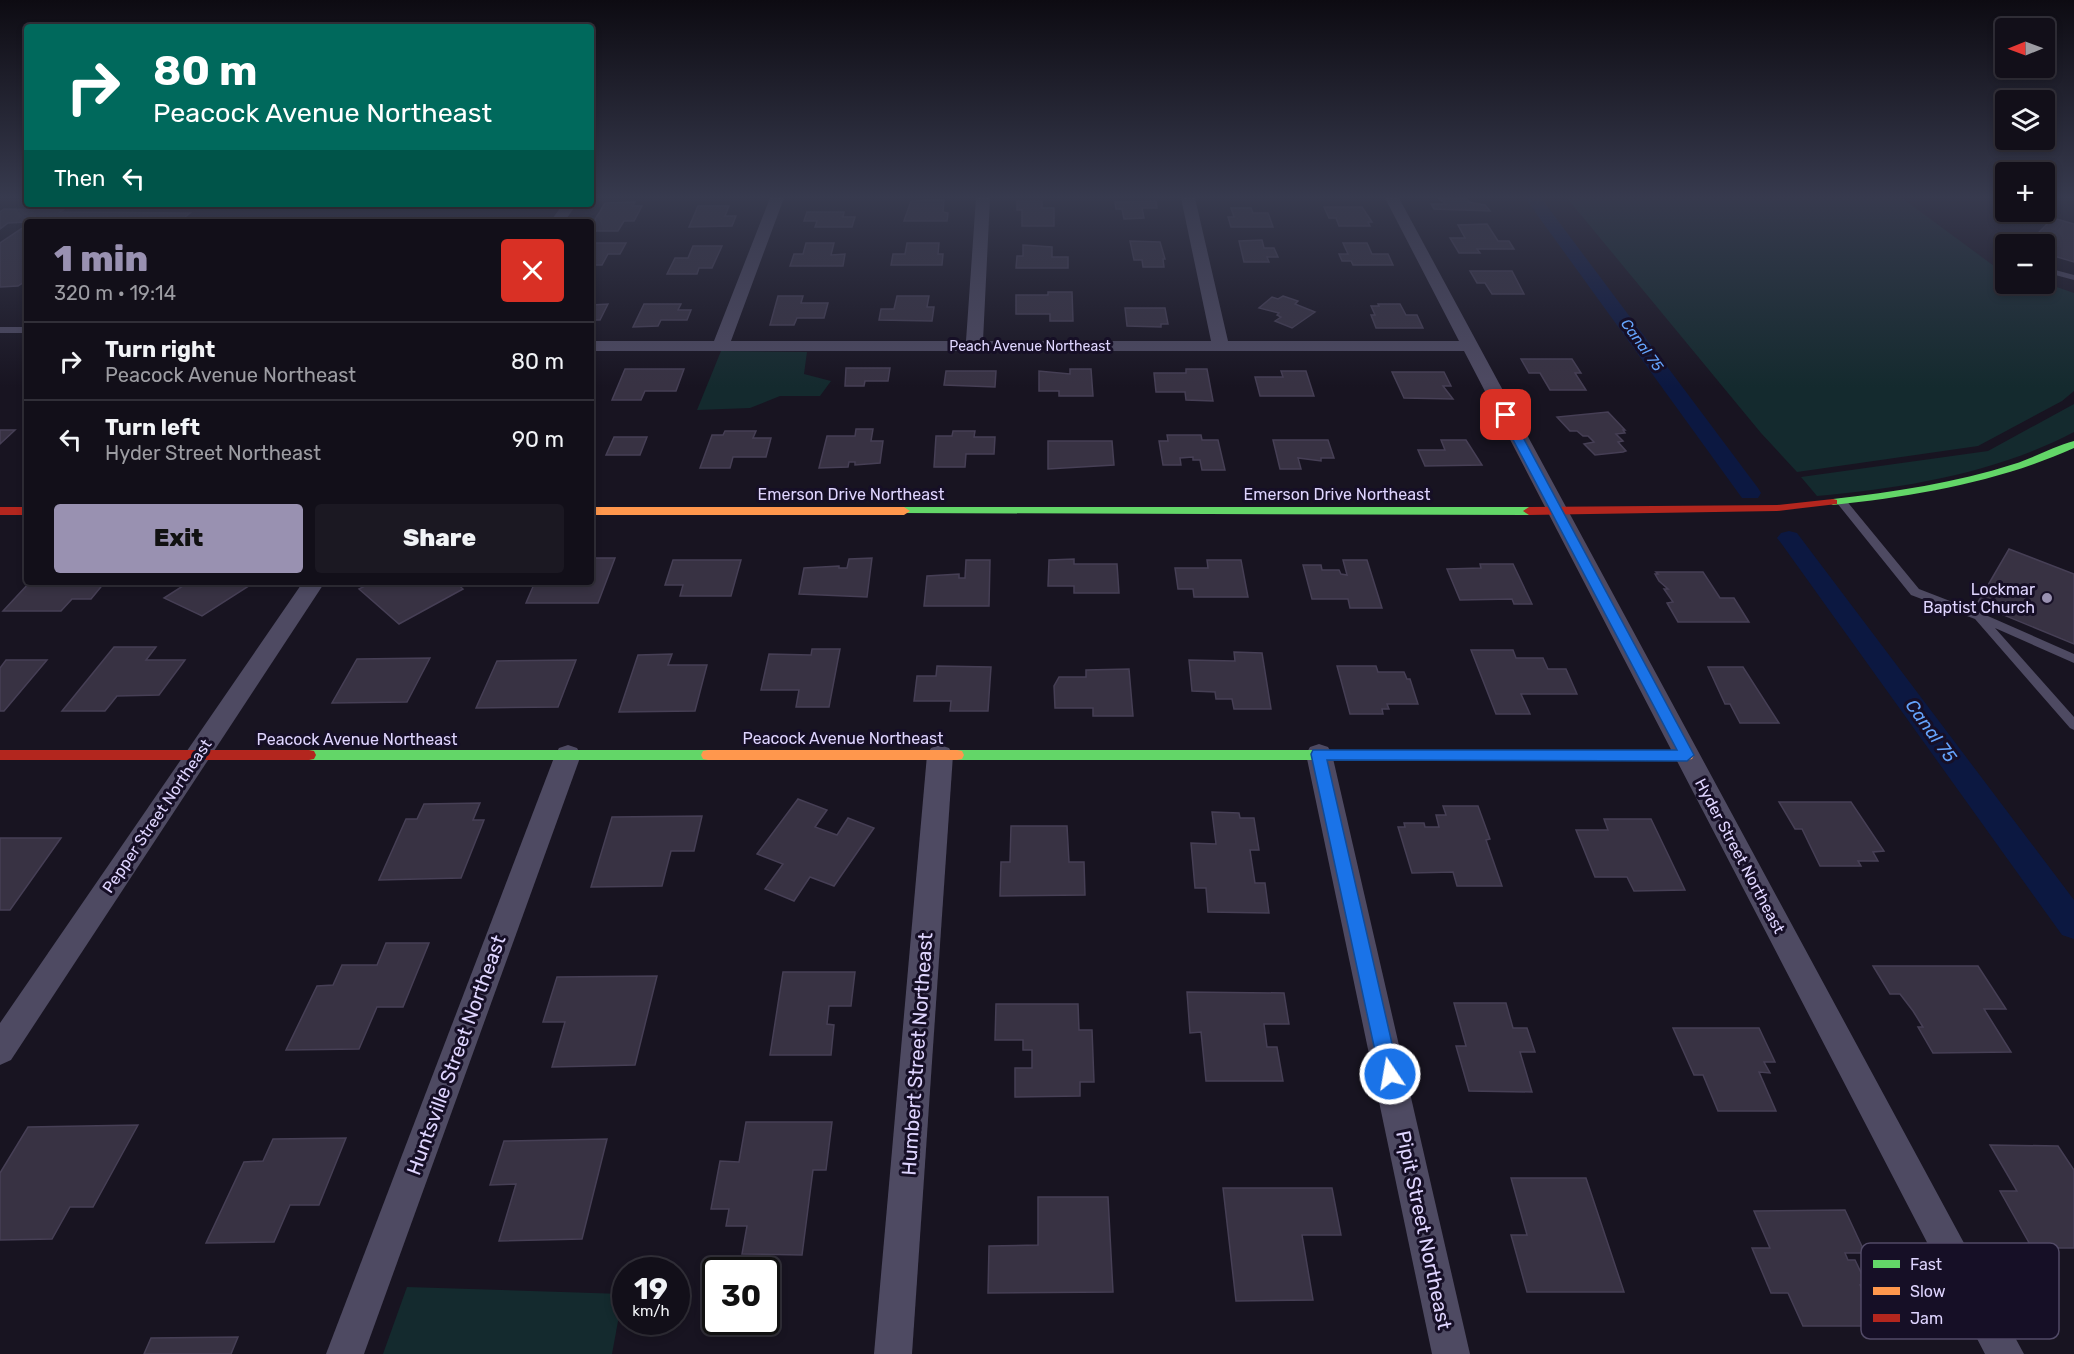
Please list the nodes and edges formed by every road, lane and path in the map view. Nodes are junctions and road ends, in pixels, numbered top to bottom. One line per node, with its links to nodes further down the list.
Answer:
1 (753, 261): 10 (street)
2 (979, 261): 11 (street)
3 (1202, 261): 12 (street)
4 (1425, 261): 13 (street, Hyder Street Northeast)
5 (2055, 272): 6 (lane)
6 (2074, 278)
7 (0, 330): 8 (lane)
8 (24, 330)
9 (594, 346): 10 (street, Peach Avenue Northeast)
10 (721, 346): 11 (street, Peach Avenue Northeast)
11 (974, 346): 12 (street, Peach Avenue Northeast)
12 (1221, 346): 13 (street, Peach Avenue Northeast)
13 (1469, 346): 19 (street, Hyder Street Northeast)
14 (2074, 444): 15 (street, Emerson Drive Northeast)
15 (1841, 501): 19 (street, Emerson Drive Northeast); 21 (lane)
16 (0, 511): 17 (street)
17 (24, 511)
18 (594, 511): 19 (street, Emerson Drive Northeast)
19 (1557, 511): 29 (street, Hyder Street Northeast)
20 (312, 585): 26 (street, Pepper Street Northeast)
21 (1977, 616): 22 (lane); 23 (lane)
22 (2074, 659)
23 (2074, 725)
24 (1318, 754): 28 (street, Peacock Avenue Northeast); 29 (street, Peacock Avenue Northeast); 35 (street, Pipit Street Northeast)
25 (0, 755): 26 (street, Peacock Avenue Northeast)
26 (198, 755): 27 (street, Peacock Avenue Northeast); 30 (street, Pepper Street Northeast)
27 (568, 755): 28 (street, Peacock Avenue Northeast); 33 (street, Huntsville Street Northeast)
28 (940, 755): 34 (street, Humbert Street Northeast)
29 (1687, 755): 31 (street, Hyder Street Northeast)
30 (0, 1050)
31 (1946, 1243)
32 (1997, 1339): 36 (street, Hyder Street Northeast)
33 (345, 1354)
34 (894, 1354)
35 (1451, 1354)
36 (2005, 1354)

